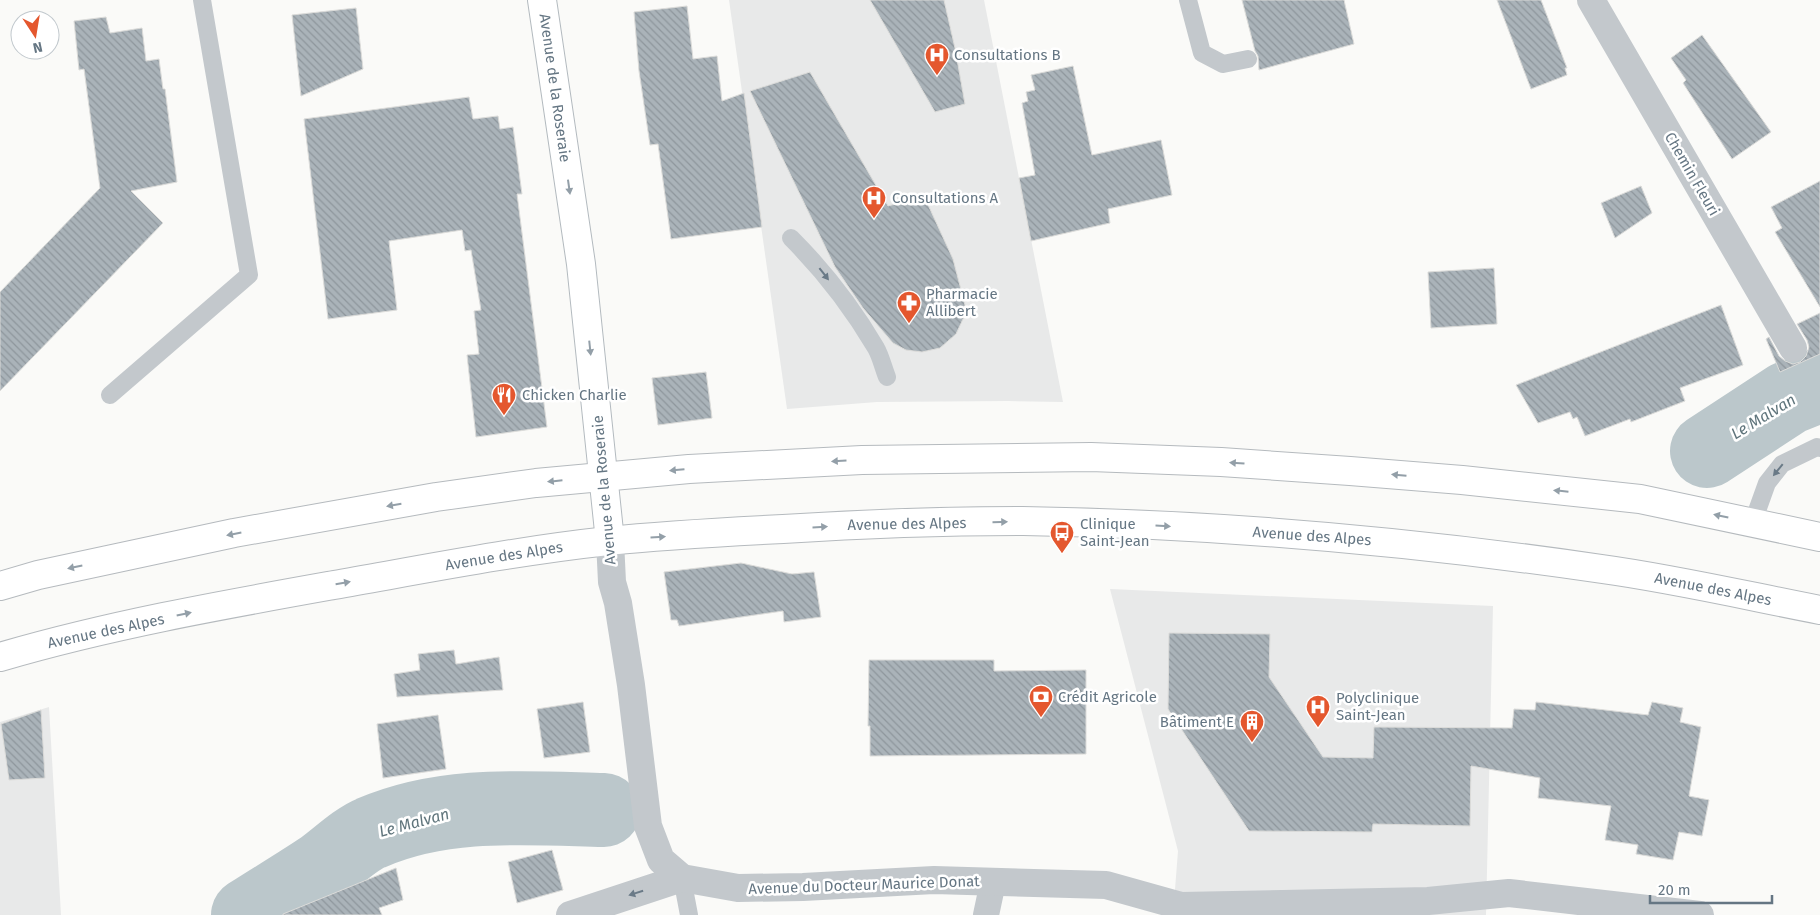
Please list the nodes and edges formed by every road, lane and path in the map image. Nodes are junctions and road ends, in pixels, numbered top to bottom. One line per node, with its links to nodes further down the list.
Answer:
1 (202, 0): 9 (lane)
2 (542, 0): 11 (main road, Avenue de la Roseraie, one-way to 11)
3 (1188, 0): 5 (lane)
4 (1591, 0): 7 (street, Chemin Fleuri)
5 (1248, 59)
6 (791, 238): 8 (lane, one-way to 8)
7 (1793, 348)
8 (887, 377)
9 (110, 395)
10 (1820, 448): 12 (lane, one-way to 12)
11 (603, 476): 12 (main road, one-way to 11); 14 (main road, Avenue de la Roseraie); 15 (main road, one-way to 15)
12 (1753, 522): 13 (main road)
13 (1820, 537)
14 (610, 541): 16 (main road, Avenue des Alpes, one-way to 16); 17 (main road, Avenue des Alpes, one-way to 14); 18 (street, Avenue de la Roseraie)
15 (0, 586)
16 (1820, 610)
17 (0, 657)
18 (682, 878): 19 (street, Avenue du Docteur Maurice Donat); 20 (street, Avenue du Docteur Maurice Donat, one-way to 20); 21 (lane); 22 (lane)
19 (992, 882): 23 (street); 24 (street, Avenue du Docteur Maurice Donat)
20 (570, 915)
21 (676, 915)
22 (689, 915)
23 (986, 915)
24 (1700, 915)

